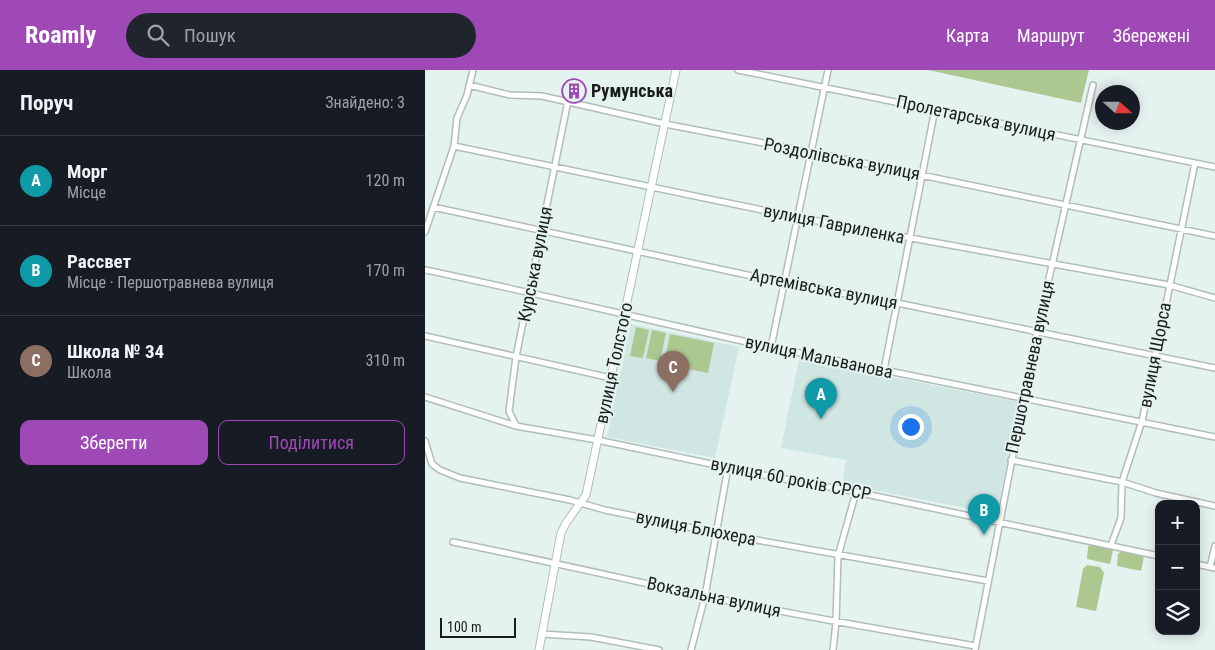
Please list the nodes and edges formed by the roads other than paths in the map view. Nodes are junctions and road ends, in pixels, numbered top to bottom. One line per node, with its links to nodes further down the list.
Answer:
1 (473, 70): 5 (street)
2 (676, 70): 10 (street, вулиця Толстого)
3 (738, 70): 7 (street, Пролетарська вулиця)
4 (828, 70): 7 (street)
5 (469, 85): 8 (street, Роздолівська вулиця); 12 (street)
6 (1093, 85): 11 (street, Першотравнева вулиця)
7 (824, 87): 9 (street, Пролетарська вулиця); 13 (street)
8 (568, 102): 10 (street, Роздолівська вулиця); 15 (street, Курська вулиця)
9 (935, 110): 11 (street, Пролетарська вулиця); 17 (street)
10 (665, 124): 13 (street, Роздолівська вулиця); 18 (street, вулиця Толстого)
11 (1080, 139): 14 (street, Пролетарська вулиця); 19 (street, Першотравнева вулиця)
12 (454, 146): 15 (street, вулиця Гавриленка); 20 (street)
13 (810, 152): 17 (street, Роздолівська вулиця); 21 (street)
14 (1195, 163): 16 (street, Пролетарська вулиця); 22 (street, вулиця Щорса)
15 (555, 167): 18 (street, вулиця Гавриленка); 23 (street, Курська вулиця)
16 (1215, 167)
17 (922, 175): 19 (street, Роздолівська вулиця); 26 (street)
18 (652, 187): 21 (street, вулиця Гавриленка); 27 (street, вулиця Толстого)
19 (1065, 205): 22 (street, Роздолівська вулиця); 28 (street, Першотравнева вулиця)
20 (433, 207): 23 (street, Артемівська вулиця); 24 (street)
21 (797, 218): 26 (street, вулиця Гавриленка); 30 (street)
22 (1181, 229): 25 (street, Роздолівська вулиця); 31 (street, вулиця Щорса)
23 (542, 230): 27 (street, Артемівська вулиця); 32 (street, Курська вулиця)
24 (425, 232)
25 (1215, 236)
26 (909, 239): 28 (street, вулиця Гавриленка); 34 (street)
27 (638, 251): 30 (street, Артемівська вулиця); 35 (street, вулиця Толстого)
28 (1052, 264): 31 (street, вулиця Гавриленка); 36 (street, Першотравнева вулиця)
29 (425, 270): 32 (street, вулиця Мальванова)
30 (784, 283): 34 (street, Артемівська вулиця); 38 (street)
31 (1169, 285): 33 (street, вулиця Гавриленка); 39 (street, вулиця Щорса)
32 (529, 292): 35 (street, вулиця Мальванова); 40 (street, Курська вулиця)
33 (1215, 298)
34 (897, 303): 36 (street, Артемівська вулиця); 42 (street)
35 (625, 315): 38 (street, вулиця Мальванова); 43 (street, вулиця Толстого)
36 (1037, 332): 39 (street, Артемівська вулиця); 45 (street, Першотравнева вулиця)
37 (425, 336): 40 (street)
38 (771, 347): 42 (street, вулиця Мальванова)
39 (1154, 356): 41 (street, Артемівська вулиця); 46 (street, вулиця Щорса)
40 (516, 357): 43 (street); 47 (street, Курська вулиця)
41 (1215, 368)
42 (884, 370): 45 (street, вулиця Мальванова)
43 (611, 378): 49 (street, вулиця Толстого)
44 (425, 397): 47 (street, вулиця 60 років СРСР)
45 (1024, 399): 46 (street, вулиця Мальванова); 51 (street, Першотравнева вулиця)
46 (1142, 422): 48 (street, вулиця Мальванова); 53 (street, вулиця Щорса)
47 (516, 426): 49 (street, вулиця 60 років СРСР)
48 (1215, 437)
49 (597, 440): 52 (street, вулиця 60 років СРСР); 55 (street, вулиця Толстого)
50 (425, 441): 55 (street, вулиця Блюхера)
51 (1011, 460): 53 (street); 57 (street, Першотравнева вулиця)
52 (728, 467): 54 (street, вулиця 60 років СРСР); 58 (street)
53 (1121, 482): 56 (street); 60 (street, вулиця Щорса)
54 (856, 492): 57 (street, вулиця 60 років СРСР); 63 (street)
55 (581, 502): 58 (street, вулиця Блюхера); 64 (street, вулиця Толстого)
56 (1215, 506)
57 (999, 522): 60 (street, вулиця 60 років СРСР); 66 (street, Першотравнева вулиця)
58 (717, 533): 63 (street, вулиця Блюхера); 67 (street)
59 (453, 542): 64 (street, Вокзальна вулиця)
60 (1111, 545): 62 (street, вулиця 60 років СРСР)
61 (1215, 546): 65 (street)
62 (1155, 555)
63 (838, 556): 66 (street, вулиця Блюхера); 68 (street)
64 (555, 562): 67 (street, Вокзальна вулиця); 69 (street, вулиця Толстого)
65 (1212, 568)
66 (988, 581): 70 (street, Першотравнева вулиця)
67 (705, 596): 68 (street, Вокзальна вулиця); 73 (street)
68 (836, 622): 70 (street, Вокзальна вулиця); 74 (street)
69 (542, 634): 71 (street, вулиця Толстого); 72 (street)
70 (975, 648)
71 (539, 650)
72 (659, 650)
73 (691, 650)
74 (833, 650)

